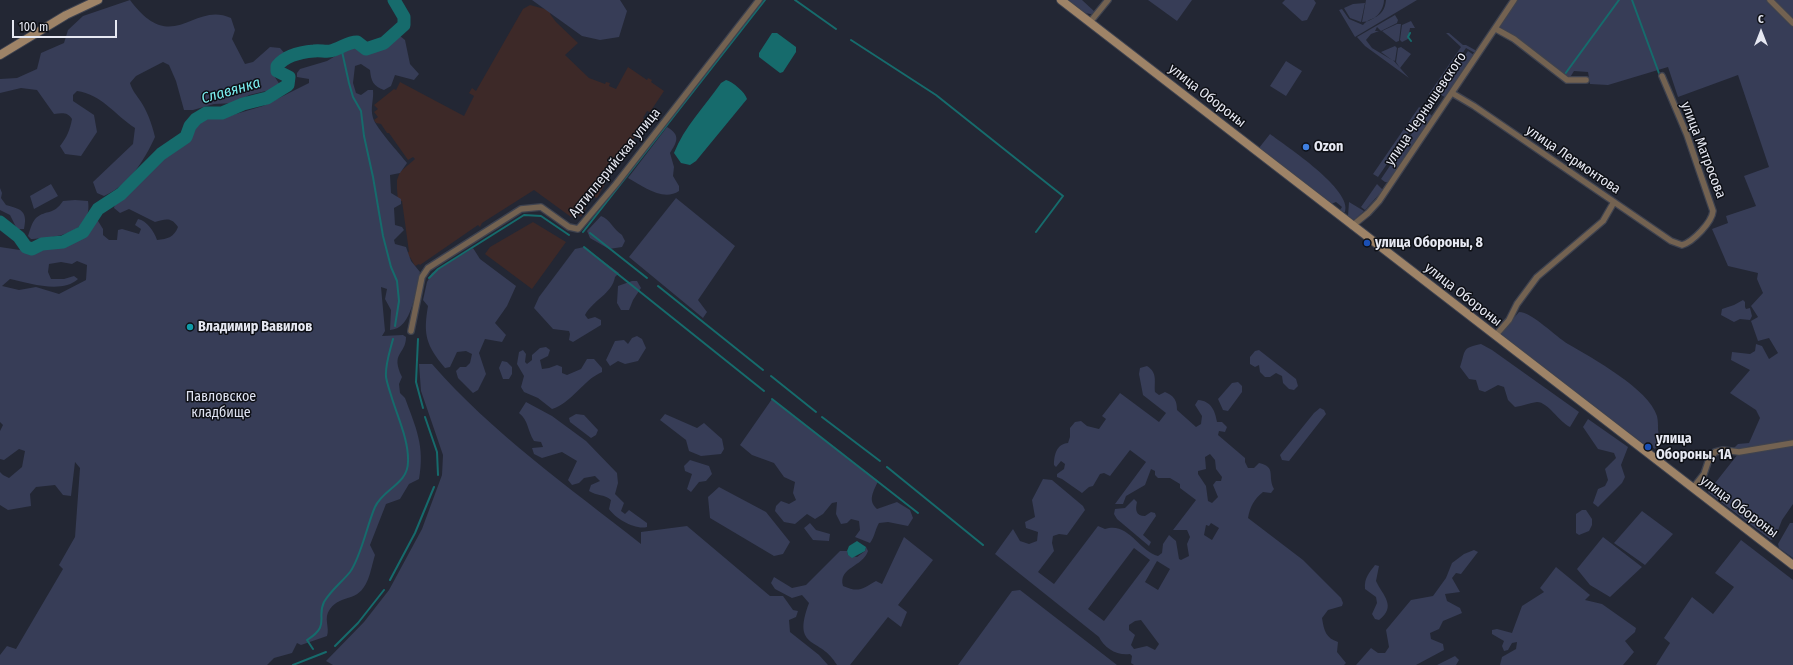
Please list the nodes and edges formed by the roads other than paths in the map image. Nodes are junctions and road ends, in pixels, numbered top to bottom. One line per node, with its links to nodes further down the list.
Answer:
1 (98, 0): 10 (street)
2 (759, 0): 17 (street, Артиллерийская улица)
3 (1061, 0): 7 (street, улица Обороны)
4 (1108, 0): 7 (street)
5 (1514, 0): 9 (street, улица Чернышевского)
6 (1770, 0): 8 (street)
7 (1090, 22): 15 (street, улица Обороны)
8 (1793, 23)
9 (1496, 28): 12 (street); 13 (street, улица Чернышевского)
10 (0, 55)
11 (1662, 76): 16 (street, улица Матросова)
12 (1586, 80)
13 (1452, 93): 14 (street, улица Лермонтова); 15 (street, улица Чернышевского)
14 (1614, 202): 16 (street, улица Лермонтова); 18 (street)
15 (1352, 226): 18 (street, улица Обороны)
16 (1682, 245)
17 (411, 331)
18 (1495, 336): 20 (street, улица Обороны)
19 (1793, 443): 20 (street)
20 (1693, 488): 21 (street, улица Обороны)
21 (1793, 565)

